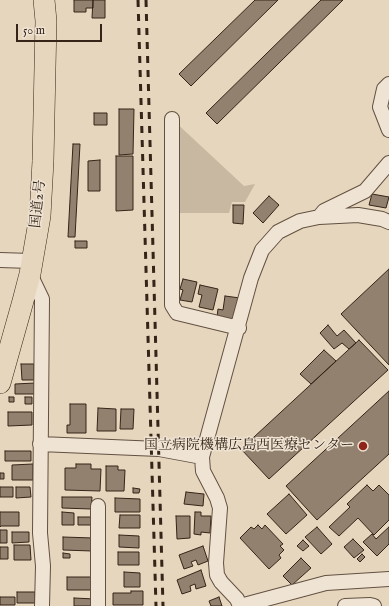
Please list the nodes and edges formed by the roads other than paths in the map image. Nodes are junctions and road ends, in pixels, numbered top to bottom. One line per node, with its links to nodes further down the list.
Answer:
1 (44, 0): 3 (highway, 国道2号)
2 (50, 0): 3 (highway, 国道2号)
3 (46, 21): 11 (highway, 国道2号)
4 (389, 84): 6 (street)
5 (172, 119): 12 (street)
6 (389, 130)
7 (389, 163): 8 (street)
8 (319, 217): 9 (street); 12 (street)
9 (389, 222)
10 (0, 260): 11 (street)
11 (30, 268): 13 (highway, 国道2号); 14 (street)
12 (238, 328): 15 (street)
13 (0, 383)
14 (40, 444): 15 (street); 18 (street)
15 (202, 457): 20 (street)
16 (98, 506): 19 (street)
17 (389, 579): 20 (street)
18 (42, 606)
19 (98, 606)
20 (241, 606)
21 (345, 606): 22 (street)
22 (374, 606)

